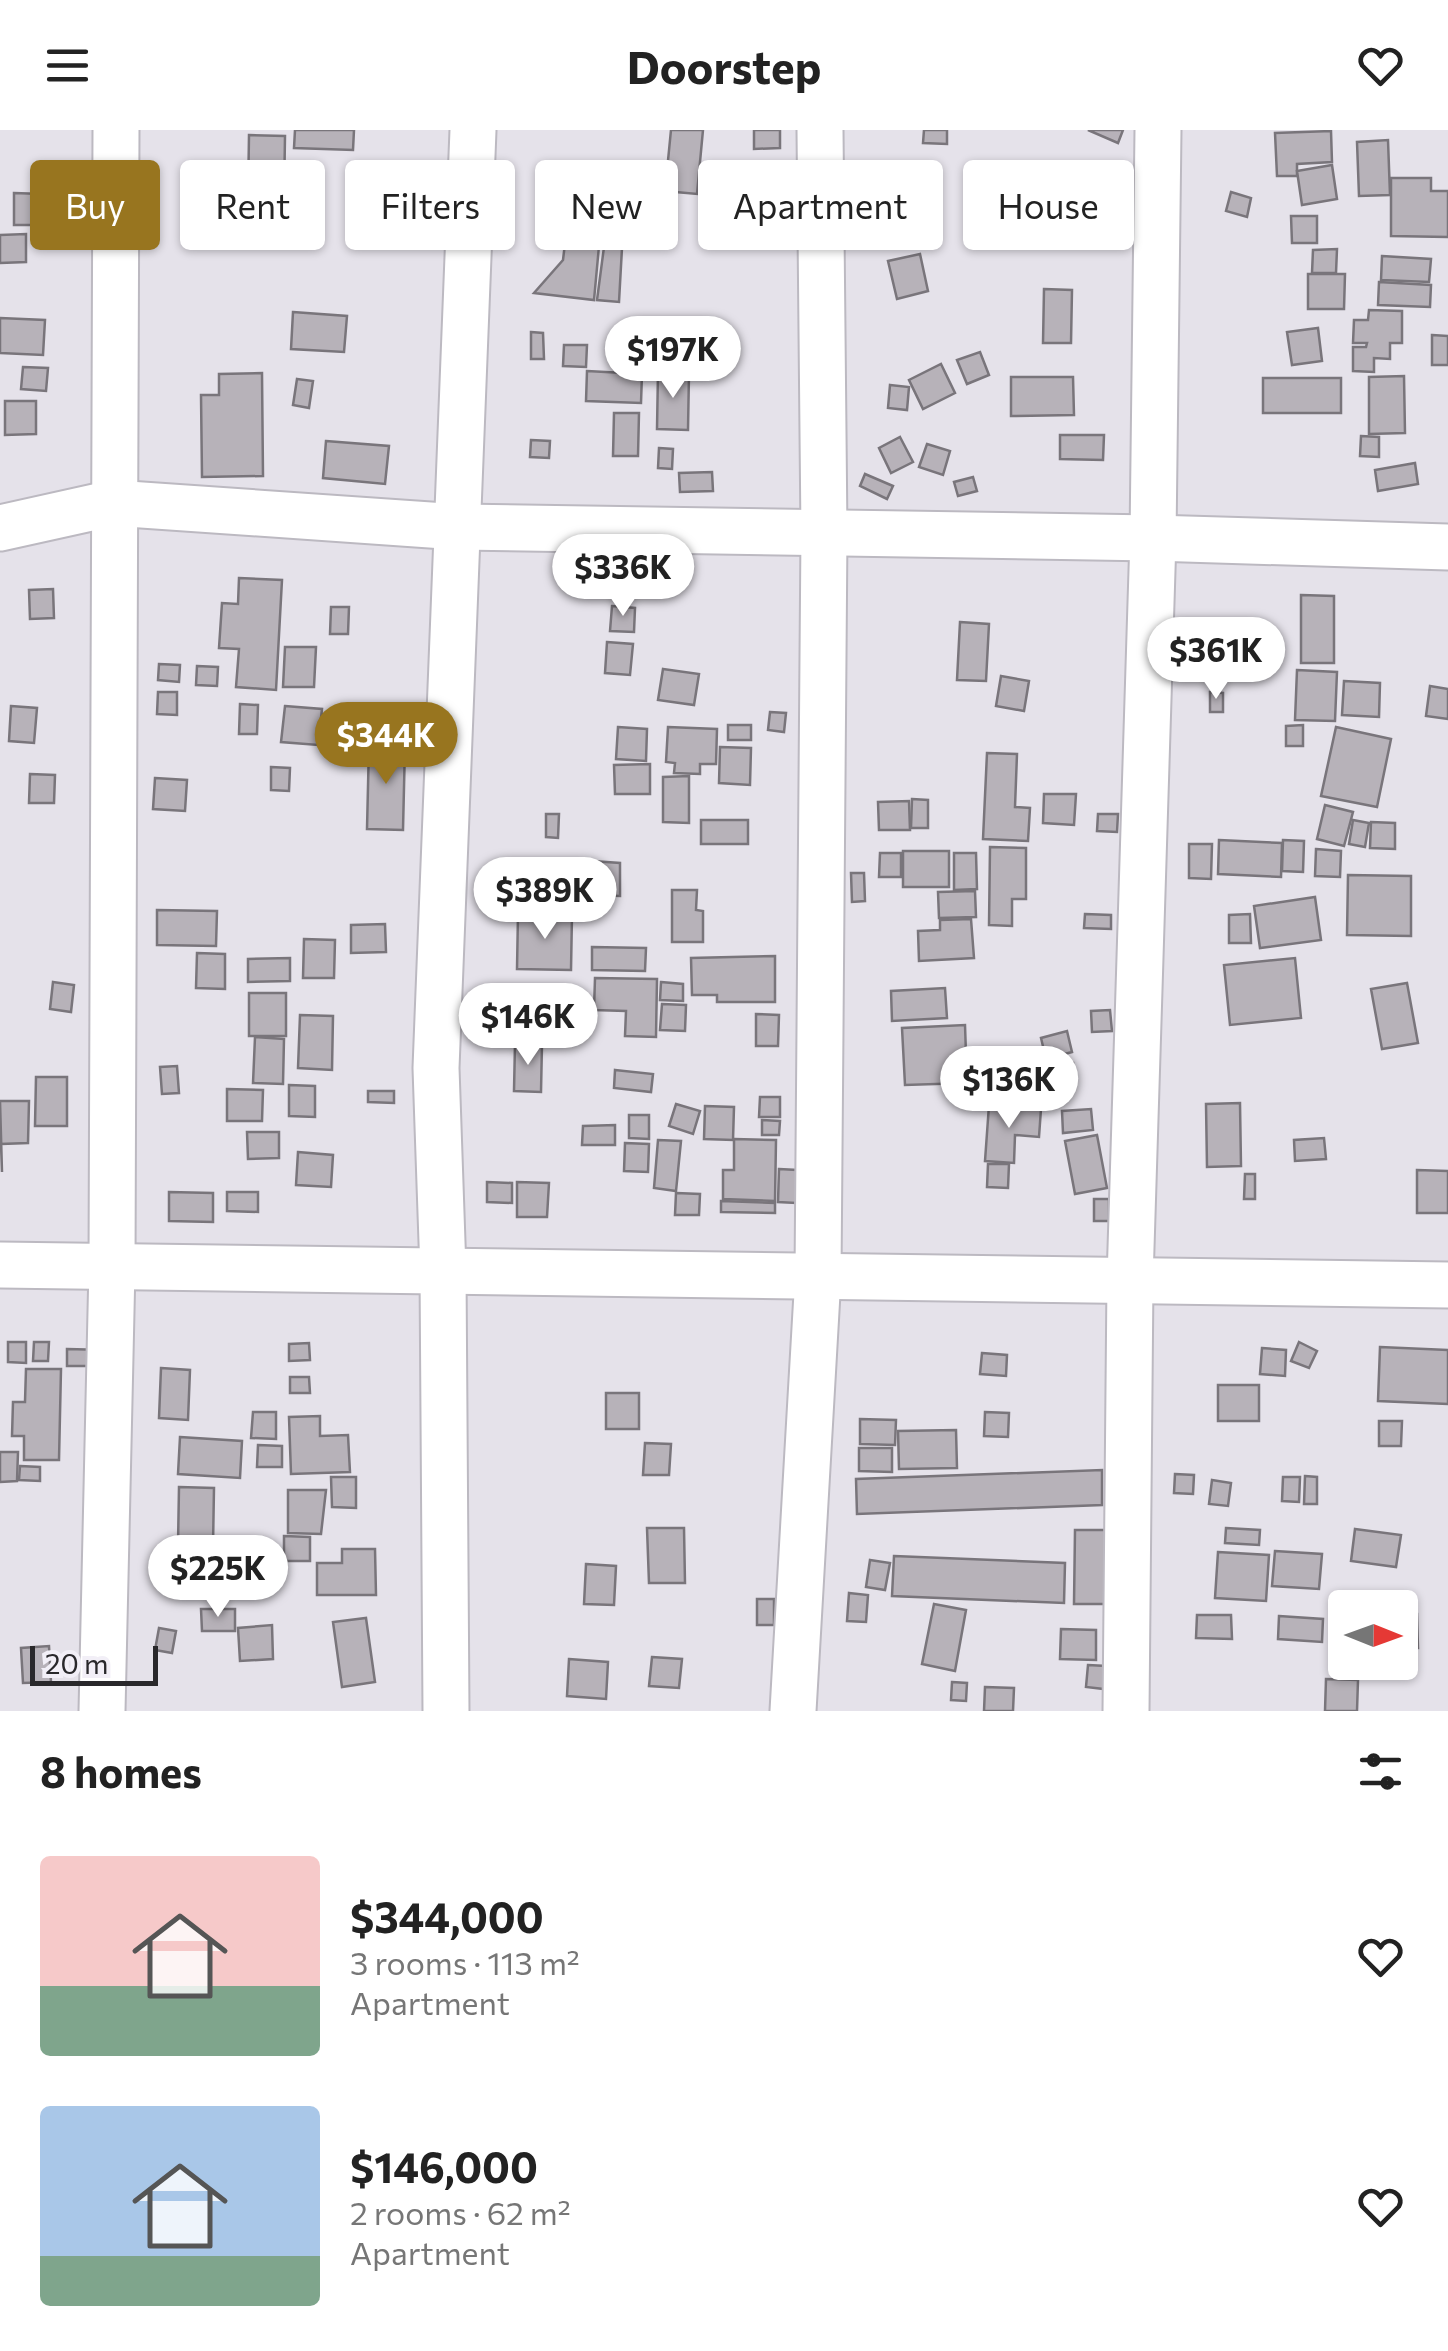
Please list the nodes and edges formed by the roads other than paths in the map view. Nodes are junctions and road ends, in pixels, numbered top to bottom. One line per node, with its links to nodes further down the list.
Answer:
1 (116, 130): 5 (street)
2 (473, 130): 6 (street)
3 (820, 130): 8 (street)
4 (1158, 130): 9 (street)
5 (113, 503): 6 (street); 7 (street); 12 (street)
6 (459, 527): 8 (street); 13 (street)
7 (0, 528)
8 (824, 533): 9 (street); 14 (street)
9 (1153, 538): 10 (street); 15 (street)
10 (1448, 548)
11 (0, 1265): 12 (street)
12 (112, 1267): 13 (street); 17 (street)
13 (442, 1271): 14 (street); 18 (street)
14 (818, 1276): 15 (street); 19 (street)
15 (1130, 1280): 16 (street); 20 (street)
16 (1448, 1284)
17 (102, 1711)
18 (446, 1711)
19 (793, 1711)
20 (1126, 1711)

